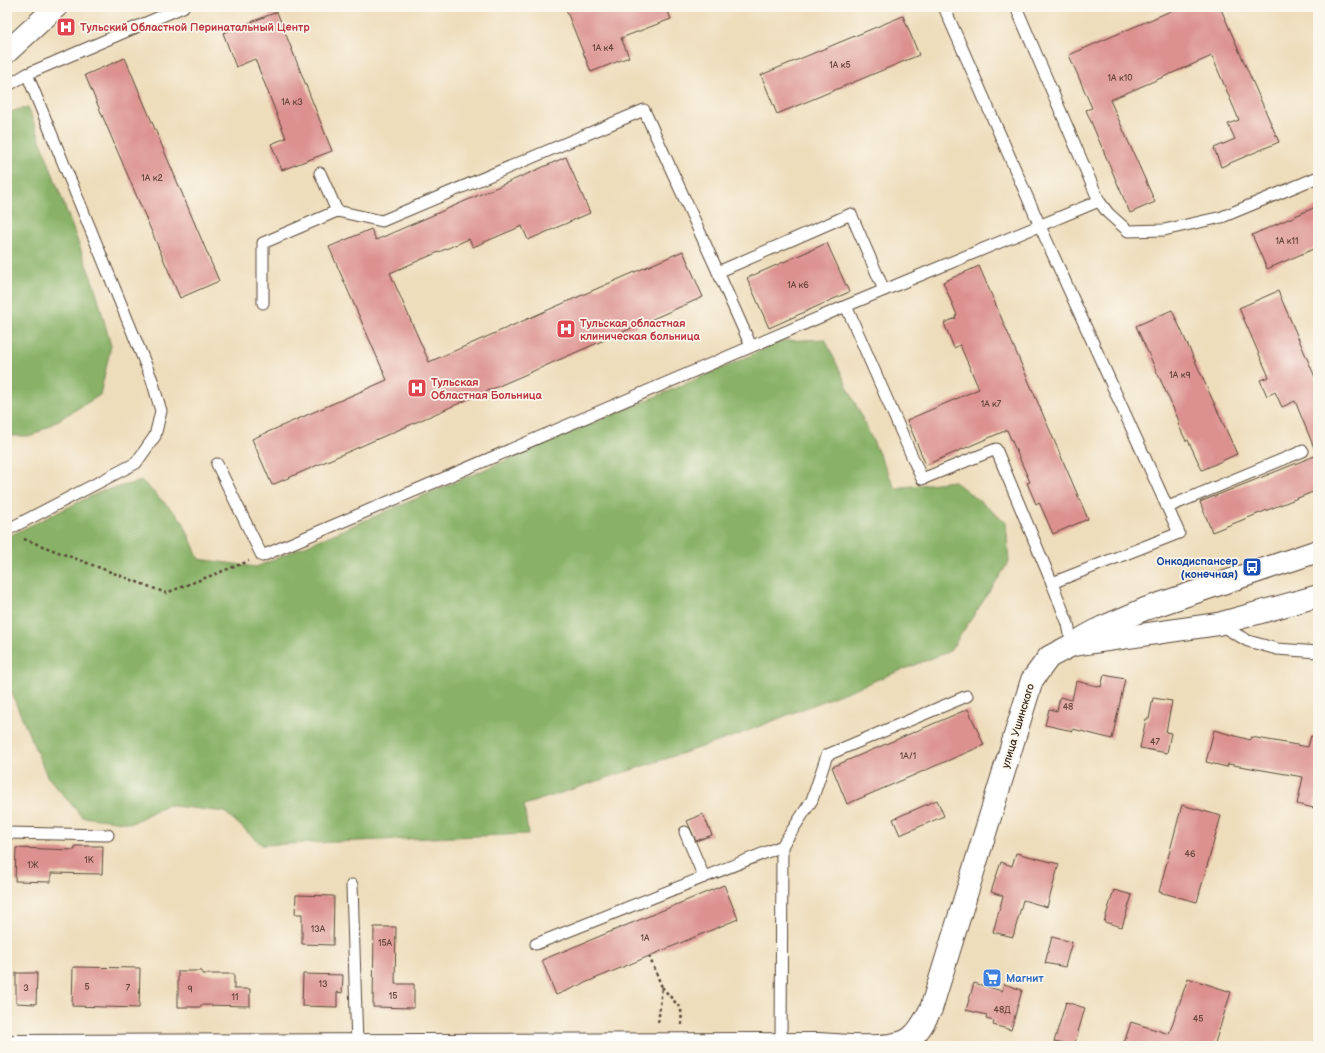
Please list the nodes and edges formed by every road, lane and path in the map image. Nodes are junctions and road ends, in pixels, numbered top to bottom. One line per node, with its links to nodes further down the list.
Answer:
1 (56, 7): 5 (street)
2 (183, 7): 6 (lane)
3 (944, 7): 12 (lane)
4 (1016, 7): 10 (lane)
5 (7, 52)
6 (27, 74): 7 (lane); 21 (lane)
7 (7, 86)
8 (320, 173): 11 (lane)
9 (1318, 177): 10 (lane)
10 (1099, 201): 12 (lane)
11 (337, 211): 13 (lane); 15 (lane)
12 (1040, 226): 14 (lane); 20 (lane)
13 (718, 272): 14 (lane); 17 (lane)
14 (884, 290): 16 (lane)
15 (263, 303)
16 (846, 306): 17 (lane); 25 (lane)
17 (751, 346): 24 (lane)
18 (1303, 451): 20 (lane)
19 (217, 464): 24 (lane)
20 (1168, 507): 25 (lane)
21 (7, 530)
22 (22, 538): 24 (path)
23 (1318, 551): 28 (street)
24 (262, 556)
25 (1052, 583): 28 (lane)
26 (1318, 596): 27 (street, улица Ушинского)
27 (1218, 624): 28 (street, улица Ушинского); 29 (lane)
28 (1072, 645): 46 (street, улица Ушинского)
29 (1318, 652)
30 (967, 696): 34 (lane)
31 (685, 832): 35 (lane)
32 (7, 833): 33 (lane)
33 (108, 835)
34 (782, 846): 35 (lane); 42 (lane)
35 (704, 877): 37 (lane)
36 (352, 885): 45 (lane)
37 (536, 944)
38 (649, 956): 39 (path)
39 (662, 987): 40 (path); 41 (path)
40 (658, 1023)
41 (682, 1024)
42 (781, 1045): 43 (street, улица Ушинского); 45 (street, улица Ушинского)
43 (817, 1045): 46 (street, улица Ушинского)
44 (7, 1046): 45 (street, улица Ушинского)
45 (357, 1046)
46 (890, 1046)

